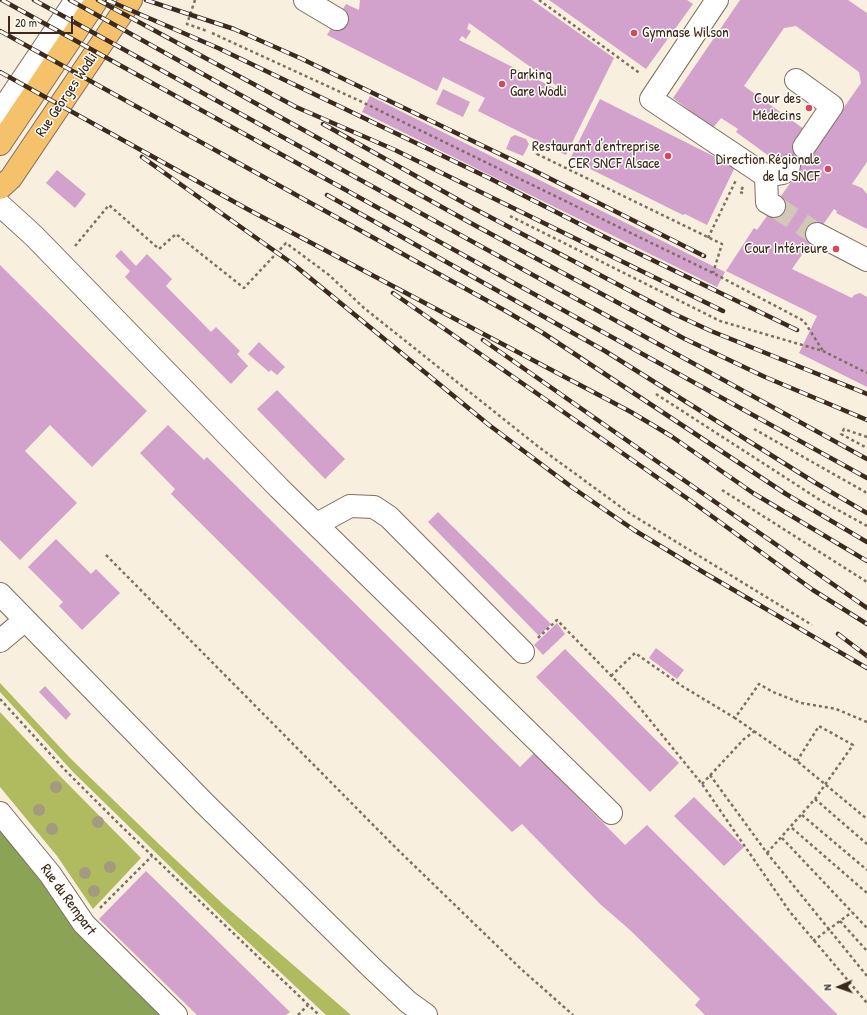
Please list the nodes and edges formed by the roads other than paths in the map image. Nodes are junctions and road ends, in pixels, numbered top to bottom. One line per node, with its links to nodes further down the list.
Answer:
1 (76, 0): 8 (street)
2 (97, 0): 9 (main road)
3 (131, 0): 13 (main road, Rue Georges Wodli)
4 (305, 0): 6 (street)
5 (717, 0): 12 (street)
6 (337, 19)
7 (796, 80): 10 (street)
8 (0, 113)
9 (0, 144)
10 (804, 147)
11 (789, 166): 12 (street)
12 (766, 176): 15 (street)
13 (0, 188)
14 (0, 205): 18 (street)
15 (774, 206)
16 (817, 234): 17 (street)
17 (867, 260)
18 (317, 524): 22 (street); 24 (street)
19 (0, 594): 20 (street)
20 (24, 620): 21 (street); 26 (street)
21 (0, 641)
22 (523, 652)
23 (0, 813): 25 (street, Rue du Rempart)
24 (611, 813)
25 (176, 1015)
26 (426, 1015)

